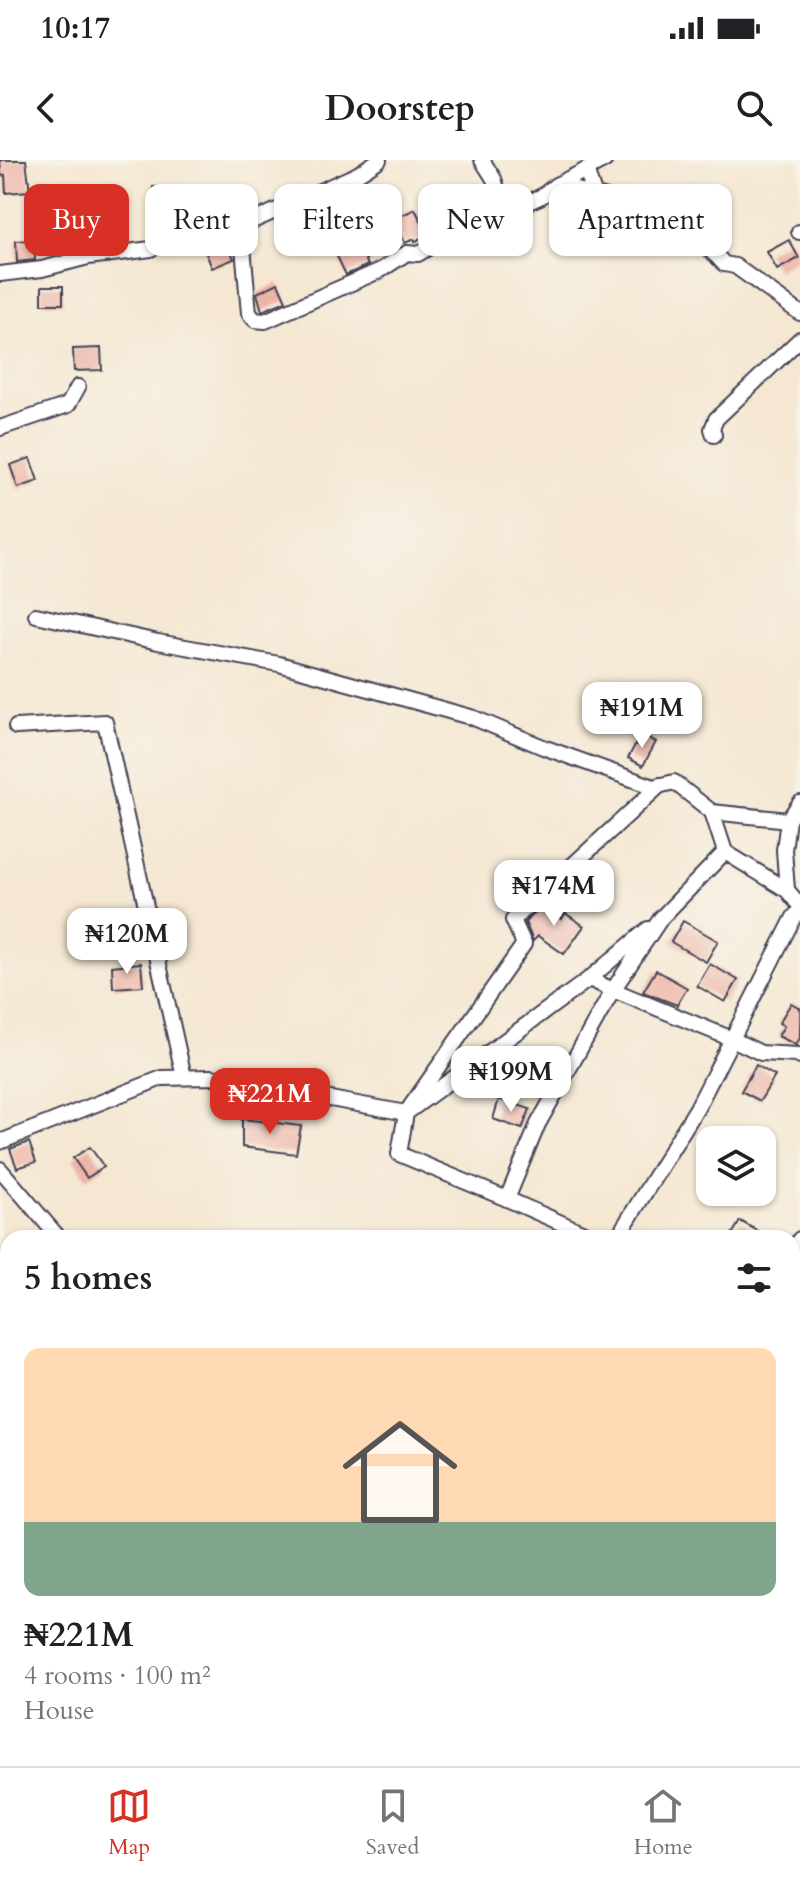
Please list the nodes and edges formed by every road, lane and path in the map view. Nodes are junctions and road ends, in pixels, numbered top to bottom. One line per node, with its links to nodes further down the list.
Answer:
1 (379, 160): 8 (street)
2 (482, 160): 5 (street)
3 (605, 160): 4 (street)
4 (586, 170): 6 (street); 7 (street)
5 (496, 184)
6 (558, 184)
7 (591, 184)
8 (258, 218)
9 (145, 250): 13 (street)
10 (418, 254): 11 (street)
11 (244, 256)
12 (718, 256): 14 (street)
13 (0, 274)
14 (800, 313)
15 (800, 339): 18 (street)
16 (78, 387): 17 (street)
17 (0, 428)
18 (714, 435)
19 (36, 615): 21 (street)
20 (16, 727): 33 (street)
21 (660, 785): 23 (street); 34 (street)
22 (800, 803): 24 (street)
23 (712, 812): 24 (street); 25 (street)
24 (788, 820): 26 (street)
25 (725, 852): 26 (street); 28 (street)
26 (787, 890): 27 (street)
27 (800, 908): 31 (street)
28 (661, 918): 29 (street); 30 (street)
29 (589, 979): 30 (street); 34 (street)
30 (613, 990): 31 (street); 37 (street)
31 (732, 1039): 32 (street); 40 (street)
32 (800, 1057)
33 (184, 1077): 34 (street); 35 (street)
34 (406, 1113): 37 (street)
35 (0, 1142)
36 (0, 1169): 38 (street)
37 (507, 1199): 39 (street)
38 (52, 1230)
39 (577, 1230)
40 (622, 1230)

